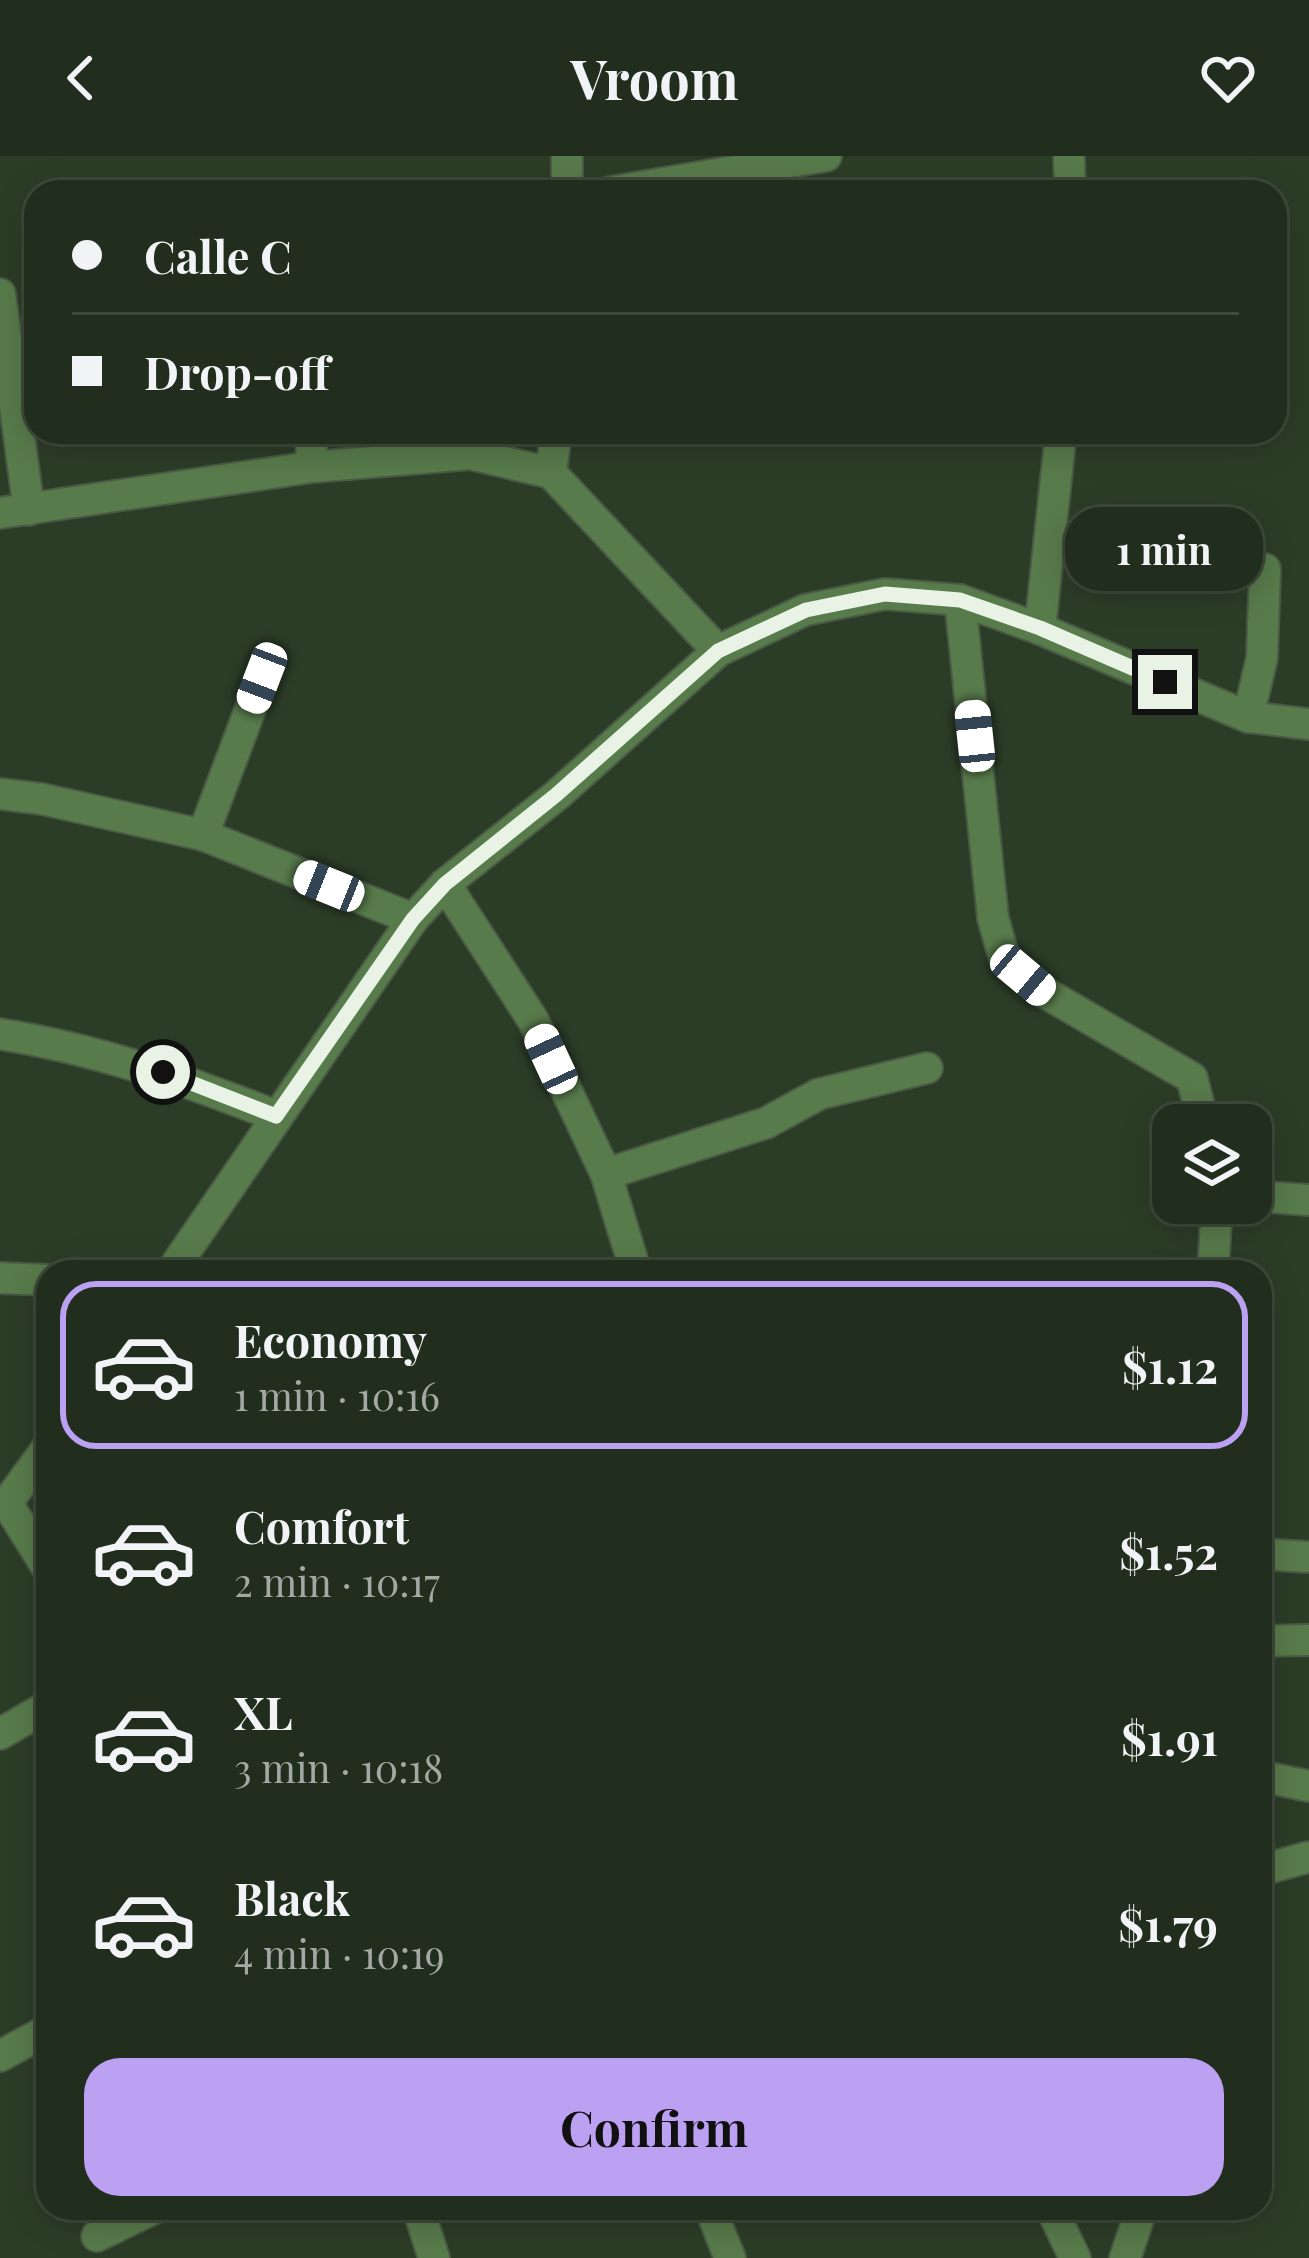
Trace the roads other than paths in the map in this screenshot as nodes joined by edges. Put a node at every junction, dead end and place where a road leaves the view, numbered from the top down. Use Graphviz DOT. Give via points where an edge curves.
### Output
graph roads {
  1 [pos="826,156"];
  2 [pos="682,180"];
  3 [pos="0,294"];
  4 [pos="311,444"];
  5 [pos="561,444"];
  6 [pos="1060,444"];
  7 [pos="312,467"];
  8 [pos="551,472"];
  9 [pos="15,511"];
  10 [pos="1265,569"];
  11 [pos="960,600"];
  12 [pos="1040,628"];
  13 [pos="718,651"];
  14 [pos="262,678"];
  15 [pos="1248,717"];
  16 [pos="1309,724"];
  17 [pos="0,794"];
  18 [pos="203,835"];
  19 [pos="445,884"];
  20 [pos="413,919"];
  21 [pos="0,1034"];
  22 [pos="927,1068"];
  23 [pos="1199,1104"];
  24 [pos="276,1116"];
  25 [pos="606,1174"];
  26 [pos="1272,1197"];
  27 [pos="1309,1200"];
  28 [pos="1216,1224"];
  29 [pos="179,1260"];
  30 [pos="631,1260"];
  31 [pos="1214,1260"];
  32 [pos="0,1278"];
  33 [pos="36,1280"];
  34 [pos="36,1462"];
  35 [pos="3,1504"];
  36 [pos="36,1552"];
  37 [pos="1272,1555"];
  38 [pos="1309,1557"];
  39 [pos="1309,1640"];
  40 [pos="1272,1641"];
  41 [pos="36,1713"];
  42 [pos="0,1734"];
  43 [pos="1272,1778"];
  44 [pos="1309,1786"];
  45 [pos="1309,1857"];
  46 [pos="1272,1867"];
  47 [pos="36,2036"];
  48 [pos="0,2056"];
  49 [pos="130,2220"];
  50 [pos="422,2220"];
  51 [pos="715,2220"];
  52 [pos="1058,2220"];
  53 [pos="1138,2220"];
  54 [pos="97,2236"];
  55 [pos="1127,2253"];
  56 [pos="434,2258"];
  57 [pos="730,2258"];
  58 [pos="1079,2258"];
  1 -- 2 [label="street"];
  3 -- 9 [label="street"];
  4 -- 7 [label="street"];
  5 -- 8 [label="street"];
  6 -- 12 [label="street"];
  7 -- 8 [label="street" via="470,454"];
  7 -- 9 [label="street"];
  8 -- 13 [label="street"];
  10 -- 15 [label="street" via="1262,658"];
  11 -- 12 [label="street"];
  11 -- 13 [label="street" via="885,594 806,610"];
  11 -- 23 [label="street" via="993,918 1005,960 1042,991 1192,1078"];
  12 -- 15 [label="street"];
  13 -- 19 [label="street"];
  14 -- 18 [label="street"];
  15 -- 16 [label="street"];
  17 -- 18 [label="street"];
  18 -- 20 [label="street"];
  19 -- 20 [label="street"];
  19 -- 25 [label="street" via="533,1020"];
  20 -- 24 [label="street"];
  21 -- 24 [label="street" via="163,1072"];
  22 -- 25 [label="street" via="819,1094 766,1123"];
  24 -- 29 [label="street"];
  25 -- 30 [label="street"];
  26 -- 27 [label="street"];
  28 -- 31 [label="street"];
  32 -- 33 [label="street"];
  34 -- 35 [label="street"];
  35 -- 36 [label="street"];
  37 -- 38 [label="street"];
  39 -- 40 [label="street"];
  41 -- 42 [label="street"];
  43 -- 44 [label="street"];
  45 -- 46 [label="street"];
  47 -- 48 [label="street"];
  49 -- 54 [label="street"];
  50 -- 56 [label="street"];
  51 -- 57 [label="street"];
  52 -- 58 [label="street"];
  53 -- 55 [label="street"];
  55 -- 58 [label="street"];
}
